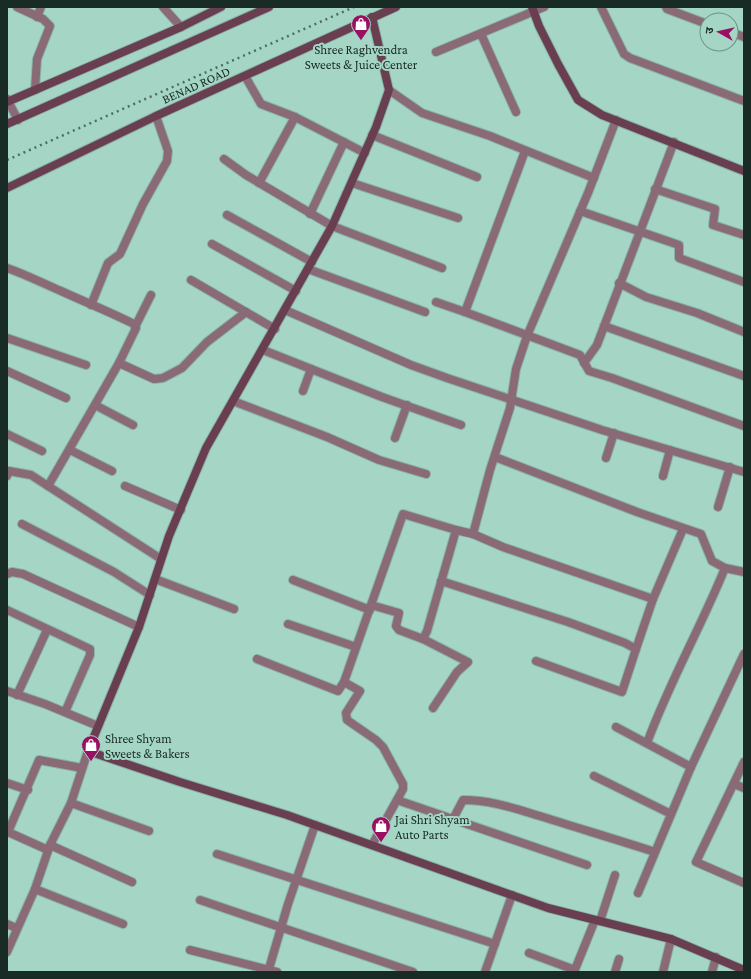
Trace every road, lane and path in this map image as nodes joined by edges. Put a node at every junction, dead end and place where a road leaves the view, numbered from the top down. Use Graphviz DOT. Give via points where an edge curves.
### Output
graph roads {
  1 [pos="17,7"];
  2 [pos="41,7"];
  3 [pos="164,7"];
  4 [pos="221,7"];
  5 [pos="269,7"];
  6 [pos="396,7"];
  7 [pos="544,7"];
  8 [pos="601,7"];
  9 [pos="666,7"];
  10 [pos="532,9"];
  11 [pos="37,16"];
  12 [pos="372,17"];
  13 [pos="699,21"];
  14 [pos="181,27"];
  15 [pos="481,34"];
  16 [pos="436,52"];
  17 [pos="245,76"];
  18 [pos="35,90"];
  19 [pos="388,90"];
  20 [pos="8,101"];
  21 [pos="744,101"];
  22 [pos="516,112"];
  23 [pos="156,116"];
  24 [pos="295,117"];
  25 [pos="18,120"];
  26 [pos="616,120"];
  27 [pos="7,124"];
  28 [pos="372,135"];
  29 [pos="344,142"];
  30 [pos="674,142"];
  31 [pos="525,151"];
  32 [pos="365,153"];
  33 [pos="224,159"];
  34 [pos="744,171"];
  35 [pos="477,177"];
  36 [pos="594,178"];
  37 [pos="259,183"];
  38 [pos="352,183"];
  39 [pos="7,188"];
  40 [pos="655,189"];
  41 [pos="580,211"];
  42 [pos="310,214"];
  43 [pos="227,215"];
  44 [pos="458,218"];
  45 [pos="332,226"];
  46 [pos="639,230"];
  47 [pos="744,235"];
  48 [pos="212,244"];
  49 [pos="310,265"];
  50 [pos="7,268"];
  51 [pos="442,268"];
  52 [pos="191,280"];
  53 [pos="744,282"];
  54 [pos="619,283"];
  55 [pos="296,290"];
  56 [pos="151,295"];
  57 [pos="436,302"];
  58 [pos="92,305"];
  59 [pos="285,310"];
  60 [pos="246,312"];
  61 [pos="425,312"];
  62 [pos="465,312"];
  63 [pos="604,326"];
  64 [pos="135,327"];
  65 [pos="275,329"];
  66 [pos="744,332"];
  67 [pos="527,336"];
  68 [pos="7,338"];
  69 [pos="263,350"];
  70 [pos="119,363"];
  71 [pos="584,363"];
  72 [pos="86,365"];
  73 [pos="311,369"];
  74 [pos="7,371"];
  75 [pos="744,376"];
  76 [pos="303,391"];
  77 [pos="66,398"];
  78 [pos="511,400"];
  79 [pos="233,401"];
  80 [pos="95,405"];
  81 [pos="406,405"];
  82 [pos="461,424"];
  83 [pos="133,425"];
  84 [pos="744,426"];
  85 [pos="614,433"];
  86 [pos="7,434"];
  87 [pos="395,438"];
  88 [pos="70,450"];
  89 [pos="670,450"];
  90 [pos="42,451"];
  91 [pos="495,457"];
  92 [pos="606,458"];
  93 [pos="730,467"];
  94 [pos="112,471"];
  95 [pos="8,472"];
  96 [pos="744,472"];
  97 [pos="426,474"];
  98 [pos="663,476"];
  99 [pos="48,486"];
  100 [pos="125,486"];
  101 [pos="718,507"];
  102 [pos="181,510"];
  103 [pos="22,524"];
  104 [pos="683,529"];
  105 [pos="456,530"];
  106 [pos="473,534"];
  107 [pos="161,559"];
  108 [pos="725,568"];
  109 [pos="744,572"];
  110 [pos="7,574"];
  111 [pos="155,579"];
  112 [pos="293,580"];
  113 [pos="441,581"];
  114 [pos="150,595"];
  115 [pos="653,599"];
  116 [pos="371,607"];
  117 [pos="234,609"];
  118 [pos="7,610"];
  119 [pos="288,624"];
  120 [pos="139,627"];
  121 [pos="48,630"];
  122 [pos="423,639"];
  123 [pos="356,647"];
  124 [pos="636,649"];
  125 [pos="744,654"];
  126 [pos="257,659"];
  127 [pos="536,662"];
  128 [pos="344,682"];
  129 [pos="7,691"];
  130 [pos="17,694"];
  131 [pos="433,708"];
  132 [pos="66,712"];
  133 [pos="98,726"];
  134 [pos="616,727"];
  135 [pos="646,743"];
  136 [pos="88,751"];
  137 [pos="744,762"];
  138 [pos="691,767"];
  139 [pos="82,768"];
  140 [pos="594,776"];
  141 [pos="7,783"];
  142 [pos="734,784"];
  143 [pos="744,788"];
  144 [pos="28,790"];
  145 [pos="397,800"];
  146 [pos="71,803"];
  147 [pos="670,814"];
  148 [pos="453,819"];
  149 [pos="9,825"];
  150 [pos="315,825"];
  151 [pos="149,831"];
  152 [pos="372,845"];
  153 [pos="49,847"];
  154 [pos="655,852"];
  155 [pos="217,854"];
  156 [pos="587,865"];
  157 [pos="615,874"];
  158 [pos="297,879"];
  159 [pos="132,882"];
  160 [pos="744,883"];
  161 [pos="35,889"];
  162 [pos="638,893"];
  163 [pos="512,895"];
  164 [pos="200,900"];
  165 [pos="597,920"];
  166 [pos="7,924"];
  167 [pos="123,924"];
  168 [pos="16,928"];
  169 [pos="282,928"];
  170 [pos="671,940"];
  171 [pos="495,944"];
  172 [pos="190,950"];
  173 [pos="7,952"];
  174 [pos="529,953"];
  175 [pos="716,957"];
  176 [pos="619,959"];
  177 [pos="744,970"];
  178 [pos="272,971"];
  179 [pos="575,971"];
  180 [pos="413,972"];
  181 [pos="484,972"];
  182 [pos="615,972"];
  183 [pos="663,972"];
  184 [pos="712,972"];
  1 -- 11 [label="street"];
  2 -- 11 [label="street"];
  3 -- 14 [label="street"];
  4 -- 14 [label="street"];
  5 -- 25 [label="street"];
  6 -- 12 [label="street, BENAD ROAD"];
  7 -- 10 [label="street"];
  8 -- 21 [label="street" via="624,54 630,58"];
  9 -- 13 [label="street"];
  10 -- 15 [label="street"];
  10 -- 26 [label="street" via="578,100 602,115"];
  11 -- 18 [label="street" via="50,26 37,59"];
  12 -- 17 [label="street, BENAD ROAD"];
  12 -- 19 [label="street"];
  14 -- 18 [label="street"];
  15 -- 16 [label="street"];
  15 -- 22 [label="street"];
  17 -- 23 [label="street, BENAD ROAD"];
  17 -- 24 [label="street" via="261,104"];
  18 -- 20 [label="street"];
  19 -- 28 [label="street"];
  19 -- 31 [label="street" via="422,112"];
  20 -- 25 [label="street"];
  23 -- 39 [label="street, BENAD ROAD"];
  23 -- 58 [label="street" via="168,151 167,161 143,204 120,254 108,263"];
  24 -- 29 [label="street"];
  24 -- 37 [label="street"];
  25 -- 27 [label="street"];
  26 -- 30 [label="street"];
  26 -- 36 [label="street"];
  28 -- 32 [label="street"];
  28 -- 35 [label="street"];
  29 -- 32 [label="street"];
  29 -- 42 [label="street"];
  30 -- 34 [label="street"];
  30 -- 40 [label="street"];
  31 -- 36 [label="street"];
  31 -- 62 [label="street"];
  32 -- 38 [label="street"];
  33 -- 37 [label="street"];
  36 -- 41 [label="street"];
  37 -- 42 [label="street"];
  38 -- 44 [label="street"];
  38 -- 45 [label="street"];
  40 -- 46 [label="street"];
  40 -- 47 [label="street" via="715,209 713,225"];
  41 -- 46 [label="street"];
  41 -- 67 [label="street"];
  42 -- 45 [label="street"];
  43 -- 49 [label="street"];
  45 -- 49 [label="street"];
  45 -- 51 [label="street"];
  46 -- 53 [label="street" via="679,245 679,258"];
  46 -- 54 [label="street"];
  48 -- 55 [label="street"];
  49 -- 55 [label="street"];
  49 -- 61 [label="street"];
  50 -- 58 [label="street" via="32,276"];
  52 -- 60 [label="street"];
  54 -- 63 [label="street"];
  54 -- 66 [label="street" via="646,297 697,313"];
  55 -- 59 [label="street"];
  56 -- 64 [label="street"];
  57 -- 62 [label="street"];
  58 -- 64 [label="street" via="128,321"];
  59 -- 65 [label="street"];
  59 -- 78 [label="street" via="411,365"];
  60 -- 65 [label="street"];
  60 -- 70 [label="street" via="207,342 182,368 163,378 154,379"];
  62 -- 67 [label="street"];
  63 -- 71 [label="street" via="598,345"];
  63 -- 75 [label="street"];
  64 -- 70 [label="street" via="135,332"];
  65 -- 69 [label="street"];
  67 -- 71 [label="street" via="580,355"];
  67 -- 78 [label="street" via="516,369"];
  68 -- 72 [label="street"];
  69 -- 73 [label="street"];
  69 -- 79 [label="street"];
  70 -- 80 [label="street"];
  71 -- 84 [label="street" via="589,372"];
  73 -- 76 [label="street"];
  73 -- 81 [label="street"];
  74 -- 77 [label="street"];
  78 -- 85 [label="street"];
  78 -- 91 [label="street"];
  79 -- 97 [label="street" via="379,460"];
  79 -- 102 [label="street" via="206,448"];
  80 -- 83 [label="street"];
  80 -- 88 [label="street"];
  81 -- 82 [label="street"];
  81 -- 87 [label="street"];
  85 -- 89 [label="street"];
  85 -- 92 [label="street"];
  86 -- 90 [label="street"];
  88 -- 94 [label="street"];
  88 -- 99 [label="street"];
  89 -- 93 [label="street"];
  89 -- 98 [label="street"];
  91 -- 104 [label="street"];
  91 -- 106 [label="street"];
  93 -- 96 [label="street"];
  93 -- 101 [label="street"];
  95 -- 99 [label="street" via="31,475"];
  99 -- 107 [label="street"];
  100 -- 102 [label="street"];
  102 -- 107 [label="street"];
  103 -- 114 [label="street" via="114,572"];
  104 -- 108 [label="street" via="701,534 712,561"];
  104 -- 115 [label="street"];
  105 -- 106 [label="street"];
  105 -- 113 [label="street"];
  105 -- 116 [label="street" via="403,514"];
  106 -- 115 [label="street" via="503,547"];
  107 -- 111 [label="street"];
  108 -- 109 [label="street"];
  108 -- 135 [label="street"];
  110 -- 120 [label="street" via="23,574"];
  111 -- 114 [label="street"];
  111 -- 117 [label="street"];
  112 -- 116 [label="street"];
  113 -- 122 [label="street"];
  113 -- 124 [label="street" via="568,622"];
  114 -- 120 [label="street"];
  115 -- 124 [label="street"];
  116 -- 122 [label="street" via="398,613 397,628"];
  116 -- 123 [label="street"];
  118 -- 121 [label="street"];
  119 -- 123 [label="street"];
  120 -- 133 [label="street"];
  121 -- 130 [label="street"];
  121 -- 132 [label="street" via="86,647 91,652"];
  122 -- 131 [label="street" via="468,662 457,672"];
  123 -- 128 [label="street"];
  124 -- 127 [label="street" via="622,692"];
  125 -- 138 [label="street"];
  126 -- 128 [label="street" via="338,691"];
  128 -- 145 [label="street" via="360,691 345,717 383,746 403,784"];
  129 -- 130 [label="street"];
  130 -- 132 [label="street"];
  132 -- 133 [label="street"];
  133 -- 136 [label="street"];
  134 -- 135 [label="street"];
  135 -- 138 [label="street"];
  136 -- 139 [label="street"];
  136 -- 150 [label="street"];
  137 -- 142 [label="street"];
  138 -- 147 [label="street"];
  139 -- 144 [label="street" via="40,760"];
  139 -- 146 [label="street"];
  140 -- 147 [label="street"];
  141 -- 144 [label="street"];
  142 -- 143 [label="street"];
  142 -- 160 [label="street" via="696,862"];
  144 -- 149 [label="street"];
  145 -- 148 [label="street"];
  145 -- 152 [label="street"];
  146 -- 151 [label="street"];
  146 -- 153 [label="street"];
  147 -- 154 [label="street"];
  148 -- 154 [label="street" via="463,800 482,800 580,827"];
  148 -- 156 [label="street"];
  149 -- 153 [label="street" via="8,832"];
  150 -- 152 [label="street"];
  150 -- 158 [label="street"];
  152 -- 163 [label="street"];
  153 -- 159 [label="street"];
  153 -- 161 [label="street"];
  154 -- 162 [label="street"];
  155 -- 158 [label="street"];
  157 -- 165 [label="street"];
  158 -- 169 [label="street"];
  158 -- 171 [label="street"];
  161 -- 167 [label="street"];
  161 -- 168 [label="street"];
  163 -- 165 [label="street" via="548,908"];
  163 -- 171 [label="street"];
  164 -- 169 [label="street"];
  165 -- 170 [label="street"];
  165 -- 179 [label="street"];
  166 -- 168 [label="street"];
  168 -- 173 [label="street"];
  169 -- 178 [label="street"];
  169 -- 180 [label="street"];
  170 -- 175 [label="street"];
  170 -- 183 [label="street"];
  171 -- 181 [label="street"];
  172 -- 178 [label="street"];
  174 -- 179 [label="street"];
  175 -- 177 [label="street"];
  175 -- 184 [label="street"];
  176 -- 182 [label="street"];
}
